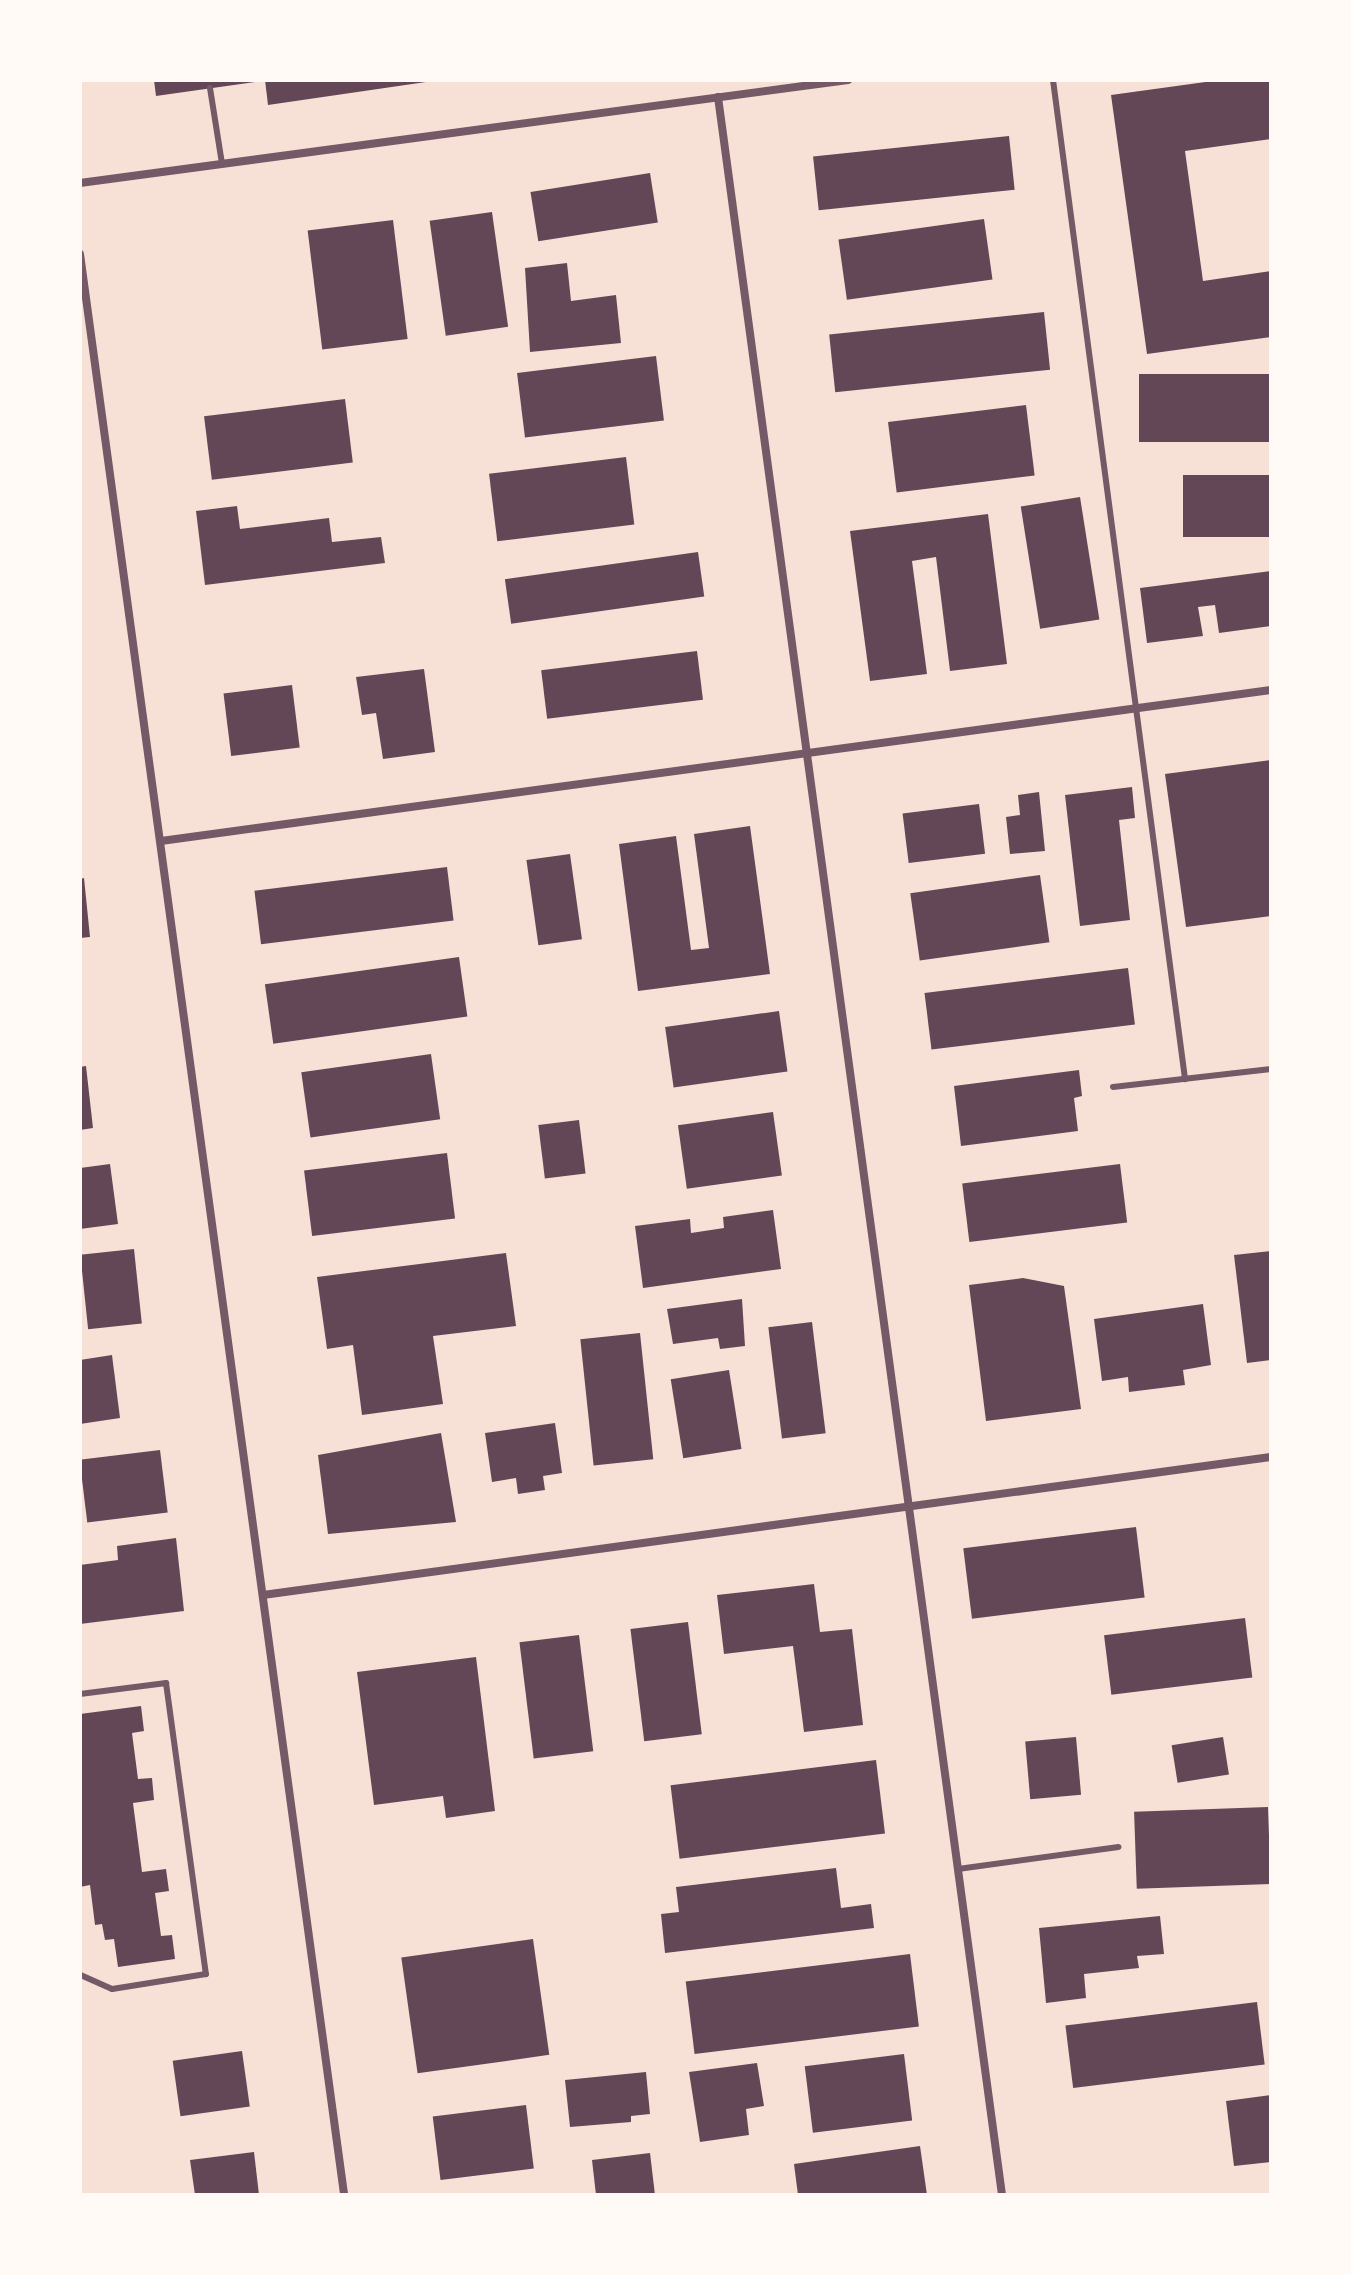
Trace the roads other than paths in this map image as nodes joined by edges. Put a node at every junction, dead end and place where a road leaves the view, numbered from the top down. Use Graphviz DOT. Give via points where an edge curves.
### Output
graph roads {
  1 [pos="848,80"];
  2 [pos="1053,80"];
  3 [pos="831,81"];
  4 [pos="210,88"];
  5 [pos="718,97"];
  6 [pos="222,164"];
  7 [pos="80,183"];
  8 [pos="80,254"];
  9 [pos="1271,690"];
  10 [pos="1139,707"];
  11 [pos="806,753"];
  12 [pos="161,841"];
  13 [pos="1271,1069"];
  14 [pos="1185,1079"];
  15 [pos="1113,1087"];
  16 [pos="1271,1457"];
  17 [pos="908,1504"];
  18 [pos="263,1595"];
  19 [pos="80,1694"];
  20 [pos="1119,1847"];
  21 [pos="958,1869"];
  22 [pos="80,1975"];
  23 [pos="344,2195"];
  24 [pos="1002,2195"];
  1 -- 3 [label="street"];
  2 -- 10 [label="lane"];
  3 -- 5 [label="street"];
  4 -- 6 [label="lane"];
  5 -- 6 [label="street"];
  5 -- 11 [label="street"];
  6 -- 7 [label="street"];
  8 -- 12 [label="street"];
  9 -- 10 [label="street"];
  10 -- 11 [label="street"];
  10 -- 14 [label="lane" via="1142,767"];
  11 -- 12 [label="street"];
  11 -- 17 [label="street"];
  12 -- 18 [label="street"];
  13 -- 14 [label="lane"];
  14 -- 15 [label="lane"];
  16 -- 17 [label="street"];
  17 -- 18 [label="street"];
  17 -- 21 [label="street"];
  18 -- 23 [label="street"];
  19 -- 22 [label="lane" via="166,1683 206,1974 112,1989"];
  20 -- 21 [label="lane"];
  21 -- 24 [label="street"];
}
